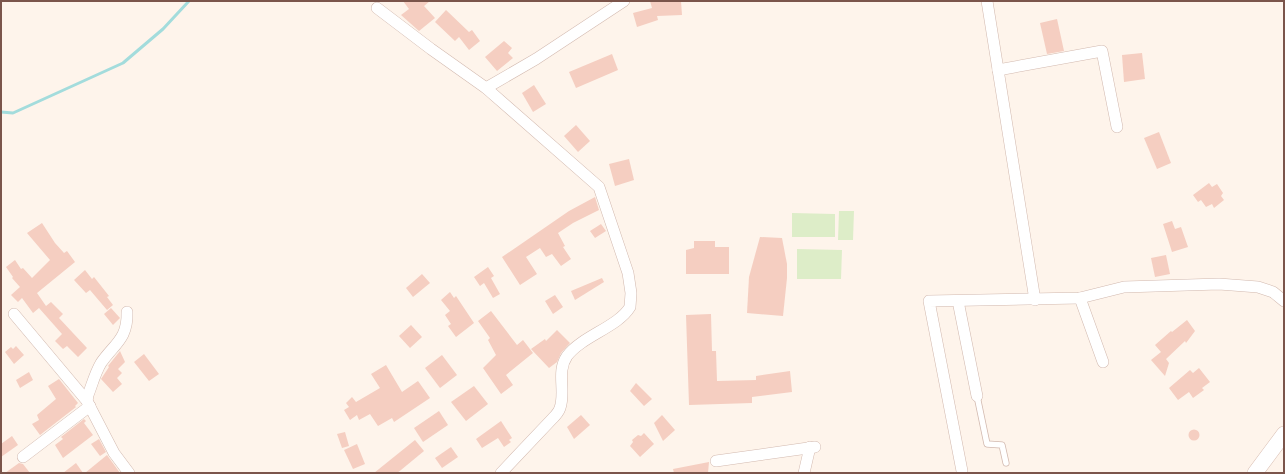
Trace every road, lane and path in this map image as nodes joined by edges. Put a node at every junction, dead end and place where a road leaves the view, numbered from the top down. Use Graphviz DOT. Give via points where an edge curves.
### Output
graph roads {
  1 [pos="624,1"];
  2 [pos="987,1"];
  3 [pos="378,8"];
  4 [pos="998,70"];
  5 [pos="486,88"];
  6 [pos="1117,127"];
  7 [pos="1080,298"];
  8 [pos="1035,300"];
  9 [pos="1284,300"];
  10 [pos="958,301"];
  11 [pos="128,312"];
  12 [pos="14,314"];
  13 [pos="1104,362"];
  14 [pos="977,396"];
  15 [pos="89,404"];
  16 [pos="1284,434"];
  17 [pos="23,457"];
  18 [pos="716,461"];
  19 [pos="1006,463"];
  20 [pos="962,471"];
  21 [pos="129,473"];
  22 [pos="501,473"];
  23 [pos="804,473"];
  24 [pos="1256,473"];
  1 -- 5 [label="street" via="536,59"];
  2 -- 4 [label="street"];
  3 -- 5 [label="street"];
  4 -- 6 [label="street" via="1102,51"];
  4 -- 8 [label="street"];
  5 -- 22 [label="street" via="599,187 628,273 632,298 628,311 567,356 562,366 560,409"];
  7 -- 8 [label="street"];
  7 -- 9 [label="street" via="1124,288 1219,284 1258,287 1273,292"];
  7 -- 13 [label="street"];
  8 -- 10 [label="street"];
  10 -- 14 [label="street"];
  10 -- 20 [label="street" via="929,301"];
  11 -- 15 [label="street" via="120,342 101,364 88,395"];
  12 -- 15 [label="street"];
  14 -- 19 [label="lane" via="987,444 1002,445"];
  15 -- 17 [label="street"];
  15 -- 21 [label="street" via="114,453"];
  16 -- 24 [label="main road"];
  18 -- 23 [label="street" via="812,447"];
}
